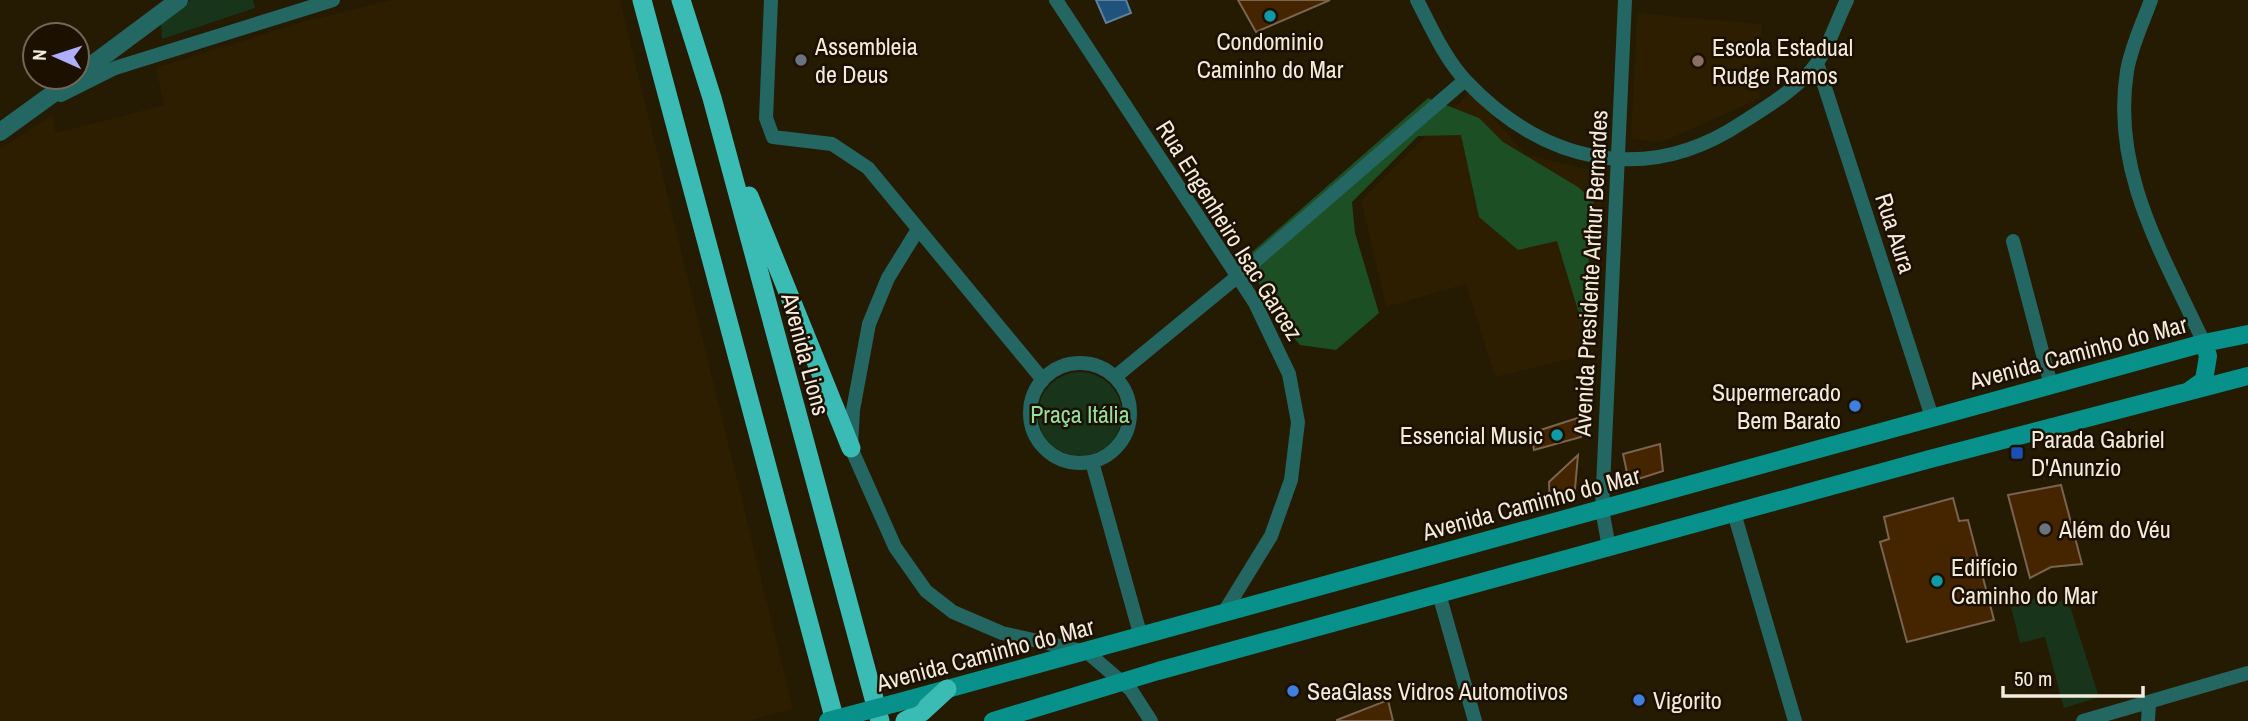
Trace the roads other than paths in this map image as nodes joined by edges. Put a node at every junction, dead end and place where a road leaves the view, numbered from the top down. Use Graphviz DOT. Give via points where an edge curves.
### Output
graph roads {
  1 [pos="179,0"];
  2 [pos="334,0"];
  3 [pos="642,0"];
  4 [pos="681,0"];
  5 [pos="771,0"];
  6 [pos="1056,0"];
  7 [pos="1417,0"];
  8 [pos="1625,0"];
  9 [pos="1847,0"];
  10 [pos="2151,0"];
  11 [pos="1817,63"];
  12 [pos="91,65"];
  13 [pos="1465,80"];
  14 [pos="56,91"];
  15 [pos="712,98"];
  16 [pos="33,108"];
  17 [pos="0,132"];
  18 [pos="1618,159"];
  19 [pos="917,231"];
  20 [pos="2013,241"];
  21 [pos="1238,276"];
  22 [pos="2248,334"];
  23 [pos="2204,343"];
  24 [pos="2248,376"];
  25 [pos="1115,377"];
  26 [pos="1043,380"];
  27 [pos="2051,385"];
  28 [pos="2179,395"];
  29 [pos="1932,417"];
  30 [pos="850,448"];
  31 [pos="1092,462"];
  32 [pos="1602,509"];
  33 [pos="1734,513"];
  34 [pos="1609,548"];
  35 [pos="1439,594"];
  36 [pos="1223,614"];
  37 [pos="1141,637"];
  38 [pos="1087,652"];
  39 [pos="2248,673"];
  40 [pos="1122,682"];
  41 [pos="947,689"];
  42 [pos="2149,704"];
  43 [pos="828,721"];
  44 [pos="835,721"];
  45 [pos="880,721"];
  46 [pos="905,721"];
  47 [pos="993,721"];
  48 [pos="1151,721"];
  49 [pos="1475,721"];
  50 [pos="1795,721"];
  51 [pos="2084,721"];
  52 [pos="2148,721"];
  1 -- 12 [label="street"];
  2 -- 16 [label="street" via="115,68"];
  3 -- 44 [label="highway"];
  4 -- 15 [label="highway, Avenida Lions"];
  5 -- 19 [label="street" via="766,118 772,137 821,142 850,153 877,179"];
  6 -- 21 [label="street, Rua Engenheiro Isac Garcez"];
  7 -- 13 [label="street"];
  8 -- 18 [label="street, Avenida Presidente Arthur Bernardes"];
  9 -- 11 [label="street"];
  10 -- 23 [label="street" via="2127,68 2122,119 2127,161"];
  11 -- 18 [label="street" via="1776,100 1702,145 1646,160"];
  11 -- 29 [label="street, Rua Aura"];
  13 -- 18 [label="street" via="1527,133 1561,149"];
  13 -- 21 [label="street"];
  14 -- 16 [label="street"];
  15 -- 30 [label="highway"];
  15 -- 45 [label="highway, Avenida Lions"];
  16 -- 17 [label="street"];
  18 -- 32 [label="street, Avenida Presidente Arthur Bernardes"];
  19 -- 26 [label="street"];
  19 -- 30 [label="street" via="888,278 869,324"];
  20 -- 27 [label="street"];
  21 -- 25 [label="street"];
  21 -- 36 [label="street, Rua Engenheiro Isac Garcez" via="1283,357 1297,408 1298,436 1291,480 1271,536"];
  22 -- 23 [label="main road, Avenida Caminho do Mar"];
  23 -- 27 [label="main road, Avenida Caminho do Mar"];
  23 -- 28 [label="main road" via="2208,356 2204,380"];
  24 -- 28 [label="main road"];
  25 -- 26 [label="street" via="1101,368 1070,364"];
  25 -- 31 [label="street" via="1129,403 1128,426 1118,446"];
  26 -- 31 [label="street" via="1031,409 1038,439 1061,459"];
  27 -- 29 [label="main road, Avenida Caminho do Mar"];
  28 -- 33 [label="main road"];
  29 -- 32 [label="main road, Avenida Caminho do Mar"];
  30 -- 38 [label="street" via="904,563 939,603 1002,633"];
  31 -- 37 [label="street"];
  32 -- 34 [label="street, Avenida Presidente Arthur Bernardes"];
  32 -- 36 [label="main road, Avenida Caminho do Mar"];
  33 -- 34 [label="main road"];
  33 -- 50 [label="street"];
  34 -- 35 [label="main road"];
  35 -- 40 [label="main road"];
  35 -- 49 [label="street"];
  36 -- 37 [label="main road, Avenida Caminho do Mar"];
  37 -- 38 [label="main road, Avenida Caminho do Mar"];
  38 -- 40 [label="street"];
  38 -- 41 [label="main road, Avenida Caminho do Mar"];
  39 -- 42 [label="street"];
  40 -- 47 [label="main road"];
  40 -- 48 [label="street"];
  41 -- 43 [label="main road, Avenida Caminho do Mar, bridge"];
  41 -- 46 [label="highway"];
  42 -- 51 [label="street"];
  42 -- 52 [label="street"];
}
